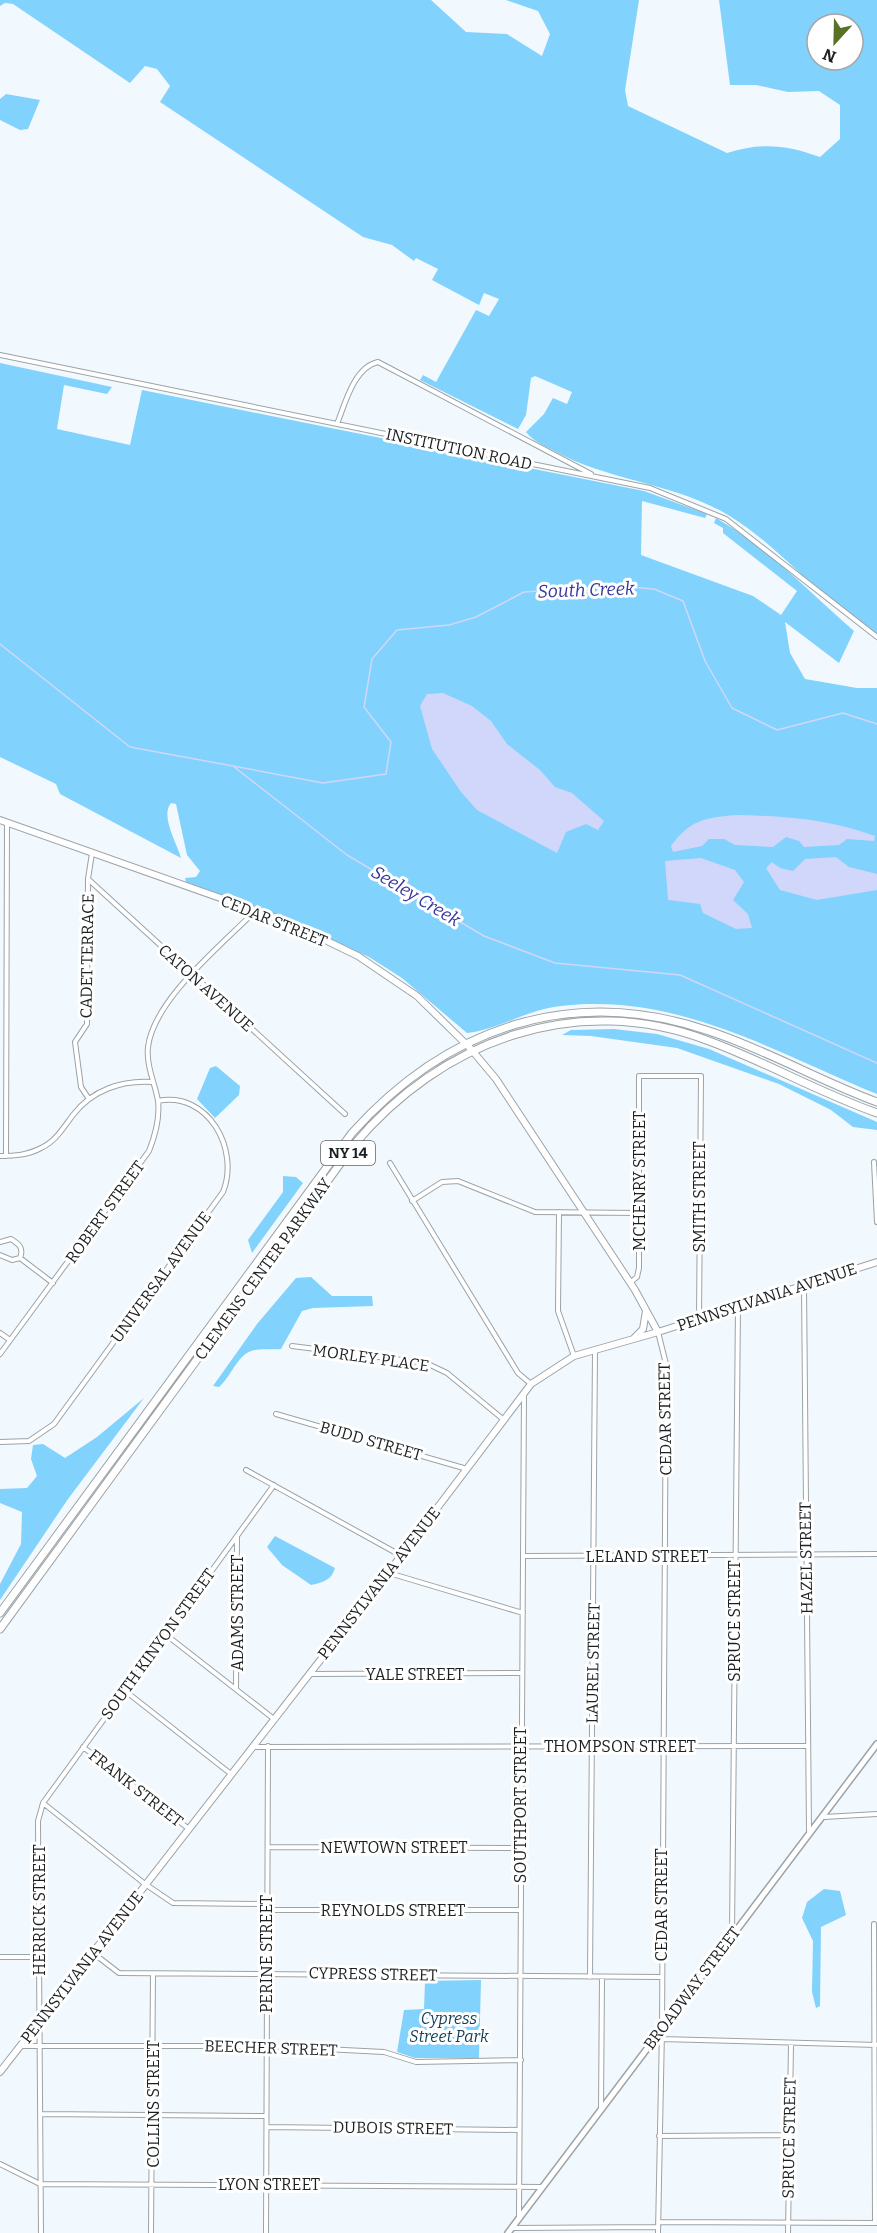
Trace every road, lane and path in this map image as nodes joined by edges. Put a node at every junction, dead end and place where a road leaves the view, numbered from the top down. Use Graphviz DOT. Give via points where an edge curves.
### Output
graph roads {
  1 [pos="0,355"];
  2 [pos="337,424"];
  3 [pos="597,477"];
  4 [pos="877,637"];
  5 [pos="4,822"];
  6 [pos="92,853"];
  7 [pos="88,879"];
  8 [pos="255,911"];
  9 [pos="0,944"];
  10 [pos="6,944"];
  11 [pos="192,975"];
  12 [pos="469,1047"];
  13 [pos="639,1076"];
  14 [pos="152,1082"];
  15 [pos="89,1100"];
  16 [pos="158,1101"];
  17 [pos="877,1102"];
  18 [pos="877,1113"];
  19 [pos="345,1114"];
  20 [pos="0,1156"];
  21 [pos="6,1156"];
  22 [pos="874,1162"];
  23 [pos="390,1163"];
  24 [pos="412,1201"];
  25 [pos="559,1212"];
  26 [pos="585,1212"];
  27 [pos="639,1213"];
  28 [pos="877,1222"];
  29 [pos="0,1242"];
  30 [pos="0,1255"];
  31 [pos="20,1258"];
  32 [pos="877,1262"];
  33 [pos="53,1283"];
  34 [pos="630,1283"];
  35 [pos="804,1286"];
  36 [pos="738,1306"];
  37 [pos="646,1311"];
  38 [pos="699,1318"];
  39 [pos="658,1332"];
  40 [pos="0,1333"];
  41 [pos="633,1339"];
  42 [pos="9,1340"];
  43 [pos="292,1346"];
  44 [pos="595,1349"];
  45 [pos="0,1354"];
  46 [pos="574,1356"];
  47 [pos="531,1384"];
  48 [pos="524,1392"];
  49 [pos="276,1414"];
  50 [pos="504,1420"];
  51 [pos="0,1442"];
  52 [pos="467,1469"];
  53 [pos="246,1470"];
  54 [pos="274,1485"];
  55 [pos="237,1537"];
  56 [pos="877,1554"];
  57 [pos="400,1555"];
  58 [pos="666,1555"];
  59 [pos="734,1555"];
  60 [pos="806,1555"];
  61 [pos="524,1556"];
  62 [pos="594,1556"];
  63 [pos="388,1573"];
  64 [pos="0,1613"];
  65 [pos="523,1613"];
  66 [pos="0,1629"];
  67 [pos="165,1634"];
  68 [pos="522,1673"];
  69 [pos="308,1674"];
  70 [pos="236,1689"];
  71 [pos="124,1690"];
  72 [pos="274,1719"];
  73 [pos="877,1744"];
  74 [pos="733,1745"];
  75 [pos="268,1746"];
  76 [pos="520,1746"];
  77 [pos="808,1746"];
  78 [pos="84,1747"];
  79 [pos="591,1747"];
  80 [pos="662,1747"];
  81 [pos="251,1748"];
  82 [pos="231,1774"];
  83 [pos="43,1803"];
  84 [pos="877,1814"];
  85 [pos="824,1817"];
  86 [pos="189,1828"];
  87 [pos="809,1831"];
  88 [pos="268,1846"];
  89 [pos="520,1848"];
  90 [pos="145,1884"];
  91 [pos="266,1904"];
  92 [pos="267,1910"];
  93 [pos="520,1910"];
  94 [pos="874,1924"];
  95 [pos="732,1935"];
  96 [pos="93,1953"];
  97 [pos="0,1957"];
  98 [pos="39,1957"];
  99 [pos="267,1973"];
  100 [pos="153,1974"];
  101 [pos="519,1976"];
  102 [pos="590,1977"];
  103 [pos="602,1977"];
  104 [pos="661,1977"];
  105 [pos="38,2023"];
  106 [pos="662,2030"];
  107 [pos="661,2039"];
  108 [pos="791,2044"];
  109 [pos="875,2045"];
  110 [pos="21,2046"];
  111 [pos="153,2046"];
  112 [pos="265,2046"];
  113 [pos="40,2047"];
  114 [pos="520,2060"];
  115 [pos="0,2072"];
  116 [pos="601,2109"];
  117 [pos="41,2114"];
  118 [pos="152,2115"];
  119 [pos="266,2116"];
  120 [pos="267,2127"];
  121 [pos="519,2130"];
  122 [pos="790,2135"];
  123 [pos="659,2136"];
  124 [pos="0,2164"];
  125 [pos="266,2183"];
  126 [pos="40,2184"];
  127 [pos="152,2184"];
  128 [pos="519,2185"];
  129 [pos="542,2187"];
  130 [pos="519,2218"];
  131 [pos="788,2223"];
  132 [pos="876,2223"];
  133 [pos="658,2225"];
  134 [pos="510,2230"];
  135 [pos="41,2233"];
  136 [pos="151,2233"];
  137 [pos="266,2233"];
  138 [pos="658,2233"];
  139 [pos="788,2233"];
  1 -- 2 [label="street, INSTITUTION ROAD"];
  2 -- 3 [label="street, INSTITUTION ROAD"];
  2 -- 3 [label="street" via="360,373 378,362"];
  3 -- 4 [label="street, INSTITUTION ROAD" via="651,488 726,519"];
  5 -- 6 [label="main road, CEDAR STREET"];
  5 -- 10 [label="street"];
  6 -- 7 [label="street"];
  6 -- 8 [label="main road, CEDAR STREET"];
  7 -- 11 [label="street, CATON AVENUE"];
  7 -- 15 [label="street, CADET TERRACE" via="87,1024 75,1042 81,1087"];
  8 -- 11 [label="street, ROBERT STREET"];
  8 -- 12 [label="main road, CEDAR STREET" via="288,922 358,956 417,996"];
  9 -- 10 [label="street"];
  10 -- 21 [label="street"];
  11 -- 14 [label="street, ROBERT STREET" via="156,1021 148,1047"];
  11 -- 19 [label="street, CATON AVENUE"];
  12 -- 17 [label="main road, CLEMENS CENTER PARKWAY / NY 14" via="513,1025 567,1013 658,1017 720,1035"];
  12 -- 18 [label="main road, CLEMENS CENTER PARKWAY / NY 14" via="549,1026 601,1021 647,1025 709,1040"];
  12 -- 26 [label="main road, CEDAR STREET" via="496,1079"];
  12 -- 64 [label="main road, CLEMENS CENTER PARKWAY / NY 14" via="398,1086 352,1133"];
  12 -- 66 [label="main road, CLEMENS CENTER PARKWAY / NY 14" via="410,1088 353,1146"];
  13 -- 27 [label="street, MCHENRY STREET"];
  13 -- 38 [label="street, SMITH STREET" via="701,1076"];
  14 -- 15 [label="street" via="117,1085"];
  14 -- 16 [label="street, ROBERT STREET"];
  15 -- 21 [label="street" via="49,1144 21,1155"];
  16 -- 33 [label="street, ROBERT STREET" via="155,1136 149,1151"];
  16 -- 51 [label="street, UNIVERSAL AVENUE" via="190,1106 217,1127 228,1158 223,1192 54,1424 28,1441"];
  20 -- 21 [label="street"];
  22 -- 28 [label="street"];
  23 -- 24 [label="street"];
  24 -- 25 [label="street" via="442,1182 458,1181 535,1212"];
  24 -- 47 [label="street" via="518,1373"];
  25 -- 26 [label="street"];
  25 -- 46 [label="street" via="558,1311"];
  26 -- 27 [label="street"];
  26 -- 34 [label="main road, CEDAR STREET"];
  27 -- 34 [label="street, MCHENRY STREET" via="639,1268"];
  29 -- 31 [label="street" via="11,1239 18,1243"];
  30 -- 31 [label="street" via="12,1260"];
  31 -- 33 [label="street"];
  32 -- 35 [label="main road, PENNSYLVANIA AVENUE"];
  33 -- 42 [label="street, ROBERT STREET"];
  34 -- 37 [label="main road, CEDAR STREET"];
  35 -- 36 [label="main road, PENNSYLVANIA AVENUE"];
  35 -- 60 [label="street, HAZEL STREET"];
  36 -- 38 [label="main road, PENNSYLVANIA AVENUE"];
  36 -- 59 [label="street, SPRUCE STREET"];
  37 -- 39 [label="main road, CEDAR STREET"];
  37 -- 41 [label="main road" via="643,1329"];
  38 -- 39 [label="main road, PENNSYLVANIA AVENUE"];
  39 -- 41 [label="main road, PENNSYLVANIA AVENUE"];
  39 -- 58 [label="street, CEDAR STREET" via="666,1363"];
  40 -- 42 [label="street"];
  41 -- 44 [label="main road, PENNSYLVANIA AVENUE"];
  42 -- 45 [label="street, ROBERT STREET"];
  43 -- 50 [label="street, MORLEY PLACE" via="426,1363 453,1378"];
  44 -- 46 [label="main road, PENNSYLVANIA AVENUE"];
  44 -- 62 [label="street, LAUREL STREET"];
  46 -- 47 [label="main road, PENNSYLVANIA AVENUE"];
  47 -- 48 [label="main road, PENNSYLVANIA AVENUE"];
  48 -- 50 [label="main road, PENNSYLVANIA AVENUE"];
  48 -- 61 [label="street, SOUTHPORT STREET"];
  49 -- 52 [label="street, BUDD STREET"];
  50 -- 52 [label="main road, PENNSYLVANIA AVENUE"];
  52 -- 57 [label="main road, PENNSYLVANIA AVENUE"];
  53 -- 54 [label="street"];
  54 -- 55 [label="street, SOUTH KINYON STREET"];
  54 -- 57 [label="street"];
  55 -- 67 [label="street, SOUTH KINYON STREET"];
  55 -- 70 [label="street, ADAMS STREET"];
  56 -- 60 [label="street, LELAND STREET"];
  57 -- 63 [label="main road, PENNSYLVANIA AVENUE"];
  58 -- 59 [label="street, LELAND STREET"];
  58 -- 62 [label="street, LELAND STREET"];
  58 -- 80 [label="street, CEDAR STREET"];
  59 -- 60 [label="street, LELAND STREET"];
  59 -- 74 [label="street, SPRUCE STREET"];
  60 -- 77 [label="street, HAZEL STREET"];
  61 -- 62 [label="street, LELAND STREET"];
  61 -- 65 [label="street, SOUTHPORT STREET"];
  62 -- 79 [label="street, LAUREL STREET"];
  63 -- 65 [label="street"];
  63 -- 69 [label="main road, PENNSYLVANIA AVENUE"];
  65 -- 68 [label="street, SOUTHPORT STREET"];
  67 -- 70 [label="street"];
  67 -- 71 [label="street, SOUTH KINYON STREET"];
  68 -- 69 [label="street, YALE STREET"];
  68 -- 76 [label="street, SOUTHPORT STREET"];
  69 -- 72 [label="main road, PENNSYLVANIA AVENUE"];
  70 -- 72 [label="street"];
  71 -- 78 [label="street, SOUTH KINYON STREET"];
  71 -- 82 [label="street"];
  72 -- 81 [label="main road, PENNSYLVANIA AVENUE"];
  73 -- 85 [label="street, BROADWAY STREET"];
  74 -- 77 [label="street, THOMPSON STREET"];
  74 -- 80 [label="street, THOMPSON STREET"];
  74 -- 95 [label="street, SPRUCE STREET"];
  75 -- 76 [label="street, THOMPSON STREET"];
  75 -- 81 [label="street, THOMPSON STREET"];
  75 -- 88 [label="street, PERINE STREET"];
  76 -- 79 [label="street, THOMPSON STREET"];
  76 -- 89 [label="street, SOUTHPORT STREET"];
  77 -- 87 [label="street, HAZEL STREET"];
  78 -- 83 [label="street, SOUTH KINYON STREET"];
  78 -- 86 [label="street, FRANK STREET"];
  79 -- 80 [label="street, THOMPSON STREET"];
  79 -- 102 [label="street, LAUREL STREET"];
  80 -- 104 [label="street, CEDAR STREET"];
  81 -- 82 [label="main road, PENNSYLVANIA AVENUE"];
  82 -- 86 [label="main road, PENNSYLVANIA AVENUE"];
  83 -- 90 [label="street"];
  83 -- 98 [label="street, HERRICK STREET" via="38,1821"];
  84 -- 85 [label="street"];
  85 -- 87 [label="street, BROADWAY STREET"];
  86 -- 90 [label="main road, PENNSYLVANIA AVENUE"];
  87 -- 95 [label="street, BROADWAY STREET"];
  88 -- 89 [label="street, NEWTOWN STREET"];
  88 -- 91 [label="street, PERINE STREET"];
  89 -- 93 [label="street, SOUTHPORT STREET"];
  90 -- 91 [label="street" via="173,1903"];
  90 -- 96 [label="main road, PENNSYLVANIA AVENUE"];
  91 -- 92 [label="street, PERINE STREET"];
  92 -- 93 [label="street, REYNOLDS STREET"];
  92 -- 99 [label="street, PERINE STREET"];
  93 -- 101 [label="street, SOUTHPORT STREET"];
  94 -- 109 [label="street"];
  95 -- 106 [label="street, BROADWAY STREET"];
  96 -- 100 [label="street, CYPRESS STREET" via="119,1973"];
  96 -- 105 [label="main road, PENNSYLVANIA AVENUE"];
  97 -- 98 [label="street"];
  98 -- 105 [label="street, HERRICK STREET"];
  99 -- 100 [label="street, CYPRESS STREET"];
  99 -- 101 [label="street, CYPRESS STREET"];
  99 -- 112 [label="street, PERINE STREET"];
  100 -- 111 [label="street, COLLINS STREET"];
  101 -- 102 [label="street, CYPRESS STREET"];
  101 -- 114 [label="street, SOUTHPORT STREET"];
  102 -- 103 [label="street, CYPRESS STREET"];
  103 -- 104 [label="street, CYPRESS STREET"];
  103 -- 116 [label="street"];
  104 -- 106 [label="street, CEDAR STREET"];
  105 -- 110 [label="main road, PENNSYLVANIA AVENUE"];
  105 -- 113 [label="street, HERRICK STREET"];
  106 -- 107 [label="street, CEDAR STREET"];
  106 -- 116 [label="street, BROADWAY STREET"];
  107 -- 108 [label="street"];
  107 -- 123 [label="street, CEDAR STREET"];
  108 -- 109 [label="street"];
  108 -- 122 [label="street, SPRUCE STREET"];
  109 -- 132 [label="street"];
  110 -- 113 [label="street, BEECHER STREET"];
  110 -- 115 [label="main road, PENNSYLVANIA AVENUE"];
  111 -- 112 [label="street, BEECHER STREET"];
  111 -- 113 [label="street, BEECHER STREET"];
  111 -- 118 [label="street, COLLINS STREET"];
  112 -- 114 [label="street, BEECHER STREET" via="384,2052 416,2062"];
  112 -- 119 [label="street, PERINE STREET"];
  113 -- 117 [label="street, HERRICK STREET"];
  114 -- 121 [label="street, SOUTHPORT STREET"];
  116 -- 129 [label="street, BROADWAY STREET"];
  117 -- 118 [label="street"];
  117 -- 126 [label="street, HERRICK STREET"];
  118 -- 119 [label="street"];
  118 -- 127 [label="street, COLLINS STREET"];
  119 -- 120 [label="street, PERINE STREET"];
  120 -- 121 [label="street, DUBOIS STREET"];
  120 -- 125 [label="street, PERINE STREET"];
  121 -- 128 [label="street, SOUTHPORT STREET"];
  122 -- 123 [label="street"];
  122 -- 131 [label="street, SPRUCE STREET"];
  123 -- 133 [label="street, CEDAR STREET"];
  124 -- 126 [label="street, LYON STREET"];
  125 -- 127 [label="street, LYON STREET"];
  125 -- 128 [label="street, LYON STREET"];
  125 -- 137 [label="street, PERINE STREET"];
  126 -- 127 [label="street, LYON STREET"];
  126 -- 135 [label="street, HERRICK STREET"];
  127 -- 136 [label="street, COLLINS STREET"];
  128 -- 129 [label="street, LYON STREET"];
  128 -- 130 [label="street, SOUTHPORT STREET"];
  129 -- 130 [label="street, BROADWAY STREET"];
  130 -- 134 [label="street, BROADWAY STREET"];
  131 -- 132 [label="street"];
  131 -- 133 [label="street"];
  131 -- 139 [label="street, SPRUCE STREET"];
  133 -- 134 [label="street"];
  133 -- 138 [label="street, CEDAR STREET"];
}
